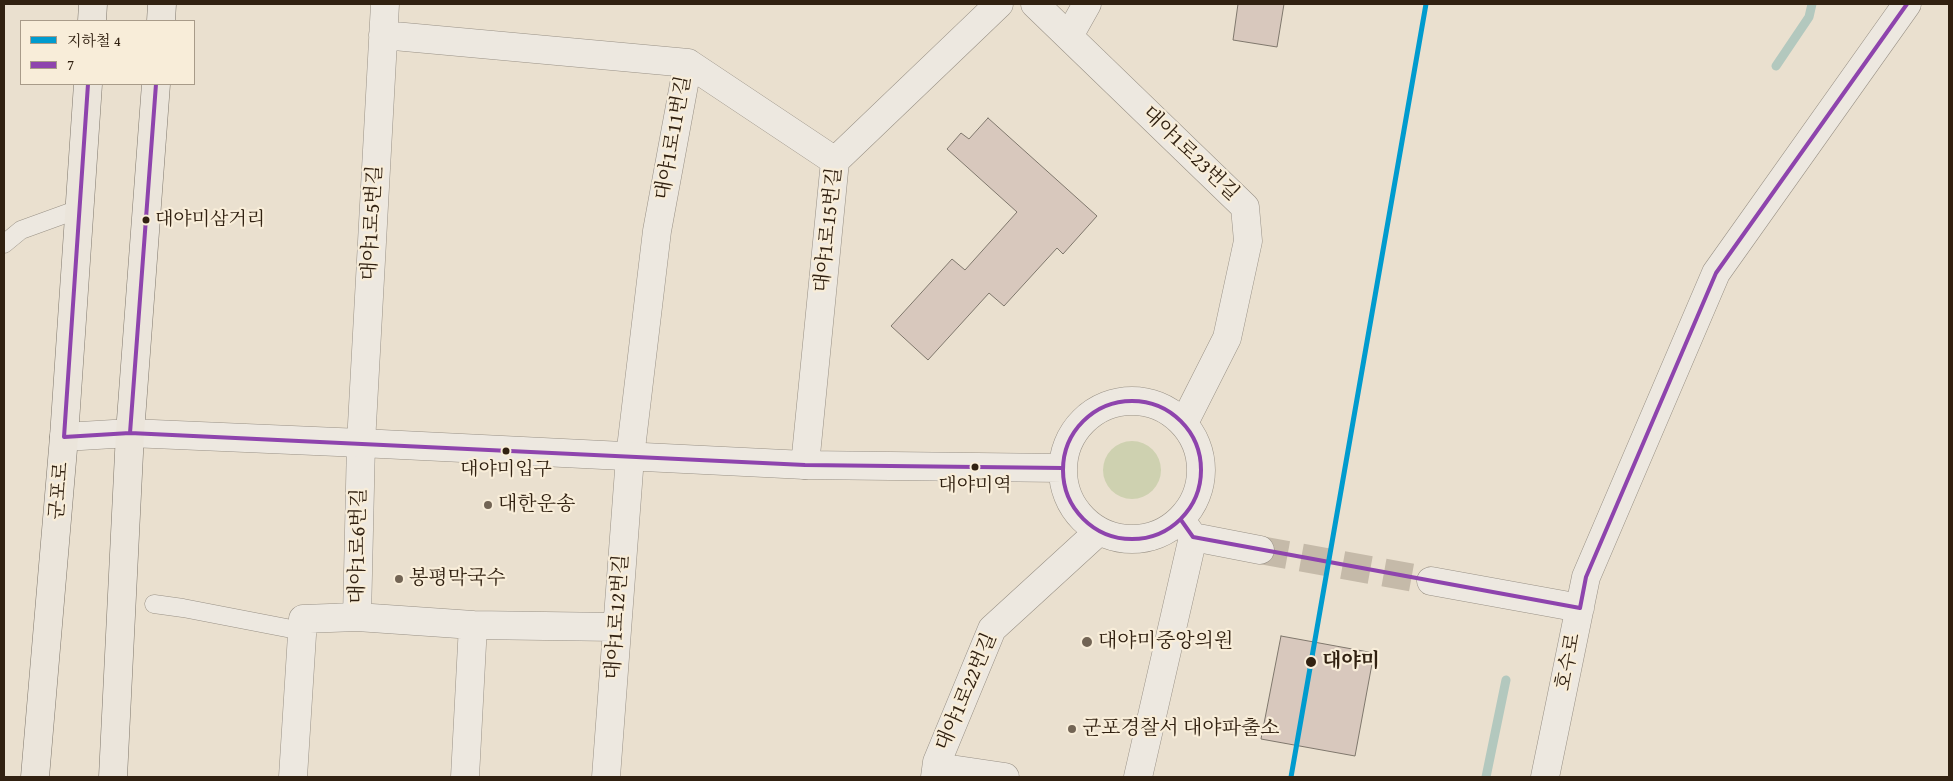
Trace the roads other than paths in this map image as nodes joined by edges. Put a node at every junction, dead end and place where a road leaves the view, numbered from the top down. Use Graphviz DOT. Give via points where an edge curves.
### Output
graph roads {
  1 [pos="93,4"];
  2 [pos="162,4"];
  3 [pos="385,4"];
  4 [pos="999,4"];
  5 [pos="1036,4"];
  6 [pos="1087,4"];
  7 [pos="1907,4"];
  8 [pos="92,20"];
  9 [pos="161,20"];
  10 [pos="383,35"];
  11 [pos="1069,36"];
  12 [pos="688,63"];
  13 [pos="88,85"];
  14 [pos="156,85"];
  15 [pos="835,161"];
  16 [pos="79,209"];
  17 [pos="4,244"];
  18 [pos="1184,423"];
  19 [pos="130,434"];
  20 [pos="64,437"];
  21 [pos="361,443"];
  22 [pos="630,457"];
  23 [pos="805,465"];
  24 [pos="1062,468"];
  25 [pos="1187,529"];
  26 [pos="1098,532"];
  27 [pos="1260,550"];
  28 [pos="1431,581"];
  29 [pos="154,604"];
  30 [pos="1580,608"];
  31 [pos="358,617"];
  32 [pos="473,625"];
  33 [pos="616,627"];
  34 [pos="302,631"];
  35 [pos="936,772"];
  36 [pos="35,777"];
  37 [pos="113,777"];
  38 [pos="294,777"];
  39 [pos="465,777"];
  40 [pos="606,777"];
  41 [pos="1005,777"];
  42 [pos="1138,777"];
  43 [pos="1545,777"];
  1 -- 8 [label="main road"];
  2 -- 9 [label="main road"];
  3 -- 10 [label="street, 대야1로5번길"];
  4 -- 15 [label="street, 대야1로15번길"];
  5 -- 11 [label="street, 대야1로23번길"];
  6 -- 11 [label="street"];
  7 -- 30 [label="street, 호수로" via="1716,274 1586,578"];
  10 -- 12 [label="street, 대야1로11번길"];
  10 -- 21 [label="street, 대야1로5번길"];
  11 -- 18 [label="street, 대야1로23번길" via="1244,207 1248,240 1227,338"];
  12 -- 15 [label="street"];
  12 -- 22 [label="street, 대야1로11번길" via="657,231"];
  13 -- 16 [label="main road, 군포로"];
  14 -- 19 [label="main road"];
  15 -- 23 [label="street, 대야1로15번길"];
  16 -- 17 [label="lane" via="21,230"];
  16 -- 20 [label="main road, 군포로"];
  18 -- 24 [label="street" via="1162,407 1135,400 1108,405 1084,419 1068,441"];
  18 -- 25 [label="street" via="1195,441 1201,461 1200,482"];
  19 -- 20 [label="street"];
  19 -- 21 [label="street"];
  19 -- 37 [label="main road"];
  20 -- 36 [label="main road, 군포로"];
  21 -- 22 [label="street"];
  21 -- 31 [label="street, 대야1로6번길"];
  22 -- 23 [label="street"];
  22 -- 33 [label="street, 대야1로12번길"];
  23 -- 24 [label="street"];
  24 -- 26 [label="street" via="1064,487 1071,505"];
  25 -- 26 [label="street" via="1142,540 1119,539"];
  25 -- 27 [label="street"];
  25 -- 42 [label="street"];
  26 -- 35 [label="street, 대야1로22번길" via="992,629"];
  28 -- 30 [label="street"];
  29 -- 34 [label="lane"];
  30 -- 43 [label="street, 호수로"];
  31 -- 32 [label="street"];
  31 -- 34 [label="street, 대야1로6번길" via="303,619"];
  32 -- 33 [label="street"];
  32 -- 39 [label="street"];
  33 -- 40 [label="street, 대야1로12번길"];
  34 -- 38 [label="street"];
  35 -- 41 [label="street"];
}
